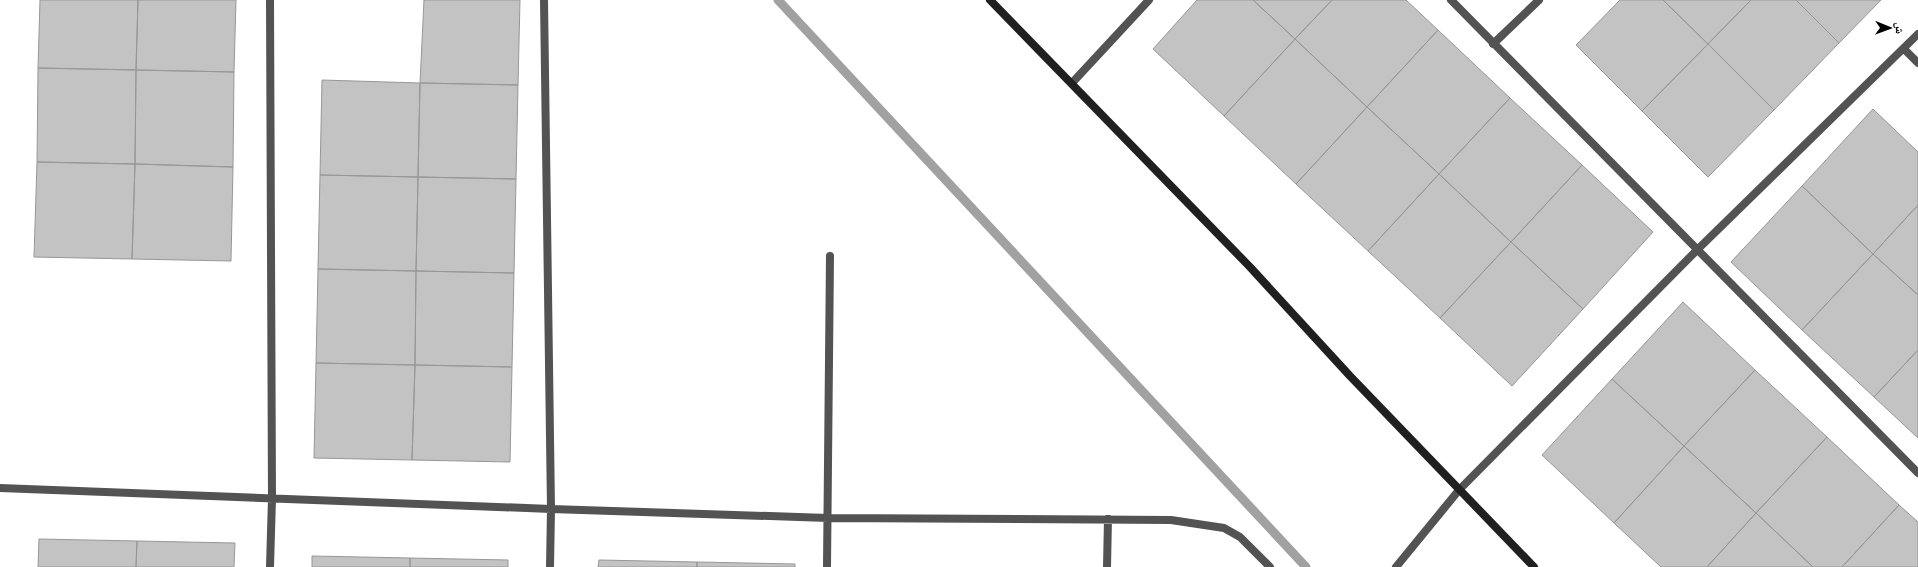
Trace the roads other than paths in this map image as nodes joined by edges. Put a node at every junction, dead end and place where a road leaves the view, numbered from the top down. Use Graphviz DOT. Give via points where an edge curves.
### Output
graph roads {
  1 [pos="270,0"];
  2 [pos="544,0"];
  3 [pos="990,0"];
  4 [pos="1149,0"];
  5 [pos="1451,0"];
  6 [pos="1539,0"];
  7 [pos="1918,34"];
  8 [pos="1493,44"];
  9 [pos="1904,49"];
  10 [pos="1918,63"];
  11 [pos="1072,83"];
  12 [pos="1697,250"];
  13 [pos="830,256"];
  14 [pos="1918,473"];
  15 [pos="0,488"];
  16 [pos="1459,490"];
  17 [pos="272,498"];
  18 [pos="551,509"];
  19 [pos="828,518"];
  20 [pos="1108,519"];
  21 [pos="270,567"];
  22 [pos="550,567"];
  23 [pos="827,567"];
  24 [pos="1107,567"];
  25 [pos="1270,567"];
  26 [pos="1396,567"];
  27 [pos="1534,567"];
  1 -- 17 [label="street"];
  2 -- 18 [label="street"];
  3 -- 11 [label="main road"];
  4 -- 11 [label="street"];
  5 -- 8 [label="street"];
  6 -- 8 [label="street"];
  7 -- 9 [label="street"];
  8 -- 12 [label="street"];
  9 -- 10 [label="street"];
  9 -- 12 [label="street"];
  11 -- 16 [label="main road" via="1250,267"];
  12 -- 14 [label="street"];
  12 -- 16 [label="street"];
  13 -- 19 [label="street"];
  15 -- 17 [label="street"];
  16 -- 26 [label="street"];
  16 -- 27 [label="main road"];
  17 -- 18 [label="street"];
  17 -- 21 [label="street"];
  18 -- 19 [label="street"];
  18 -- 22 [label="street"];
  19 -- 20 [label="street"];
  19 -- 23 [label="street"];
  20 -- 24 [label="street"];
  20 -- 25 [label="street" via="1171,520 1224,528 1240,537"];
}
